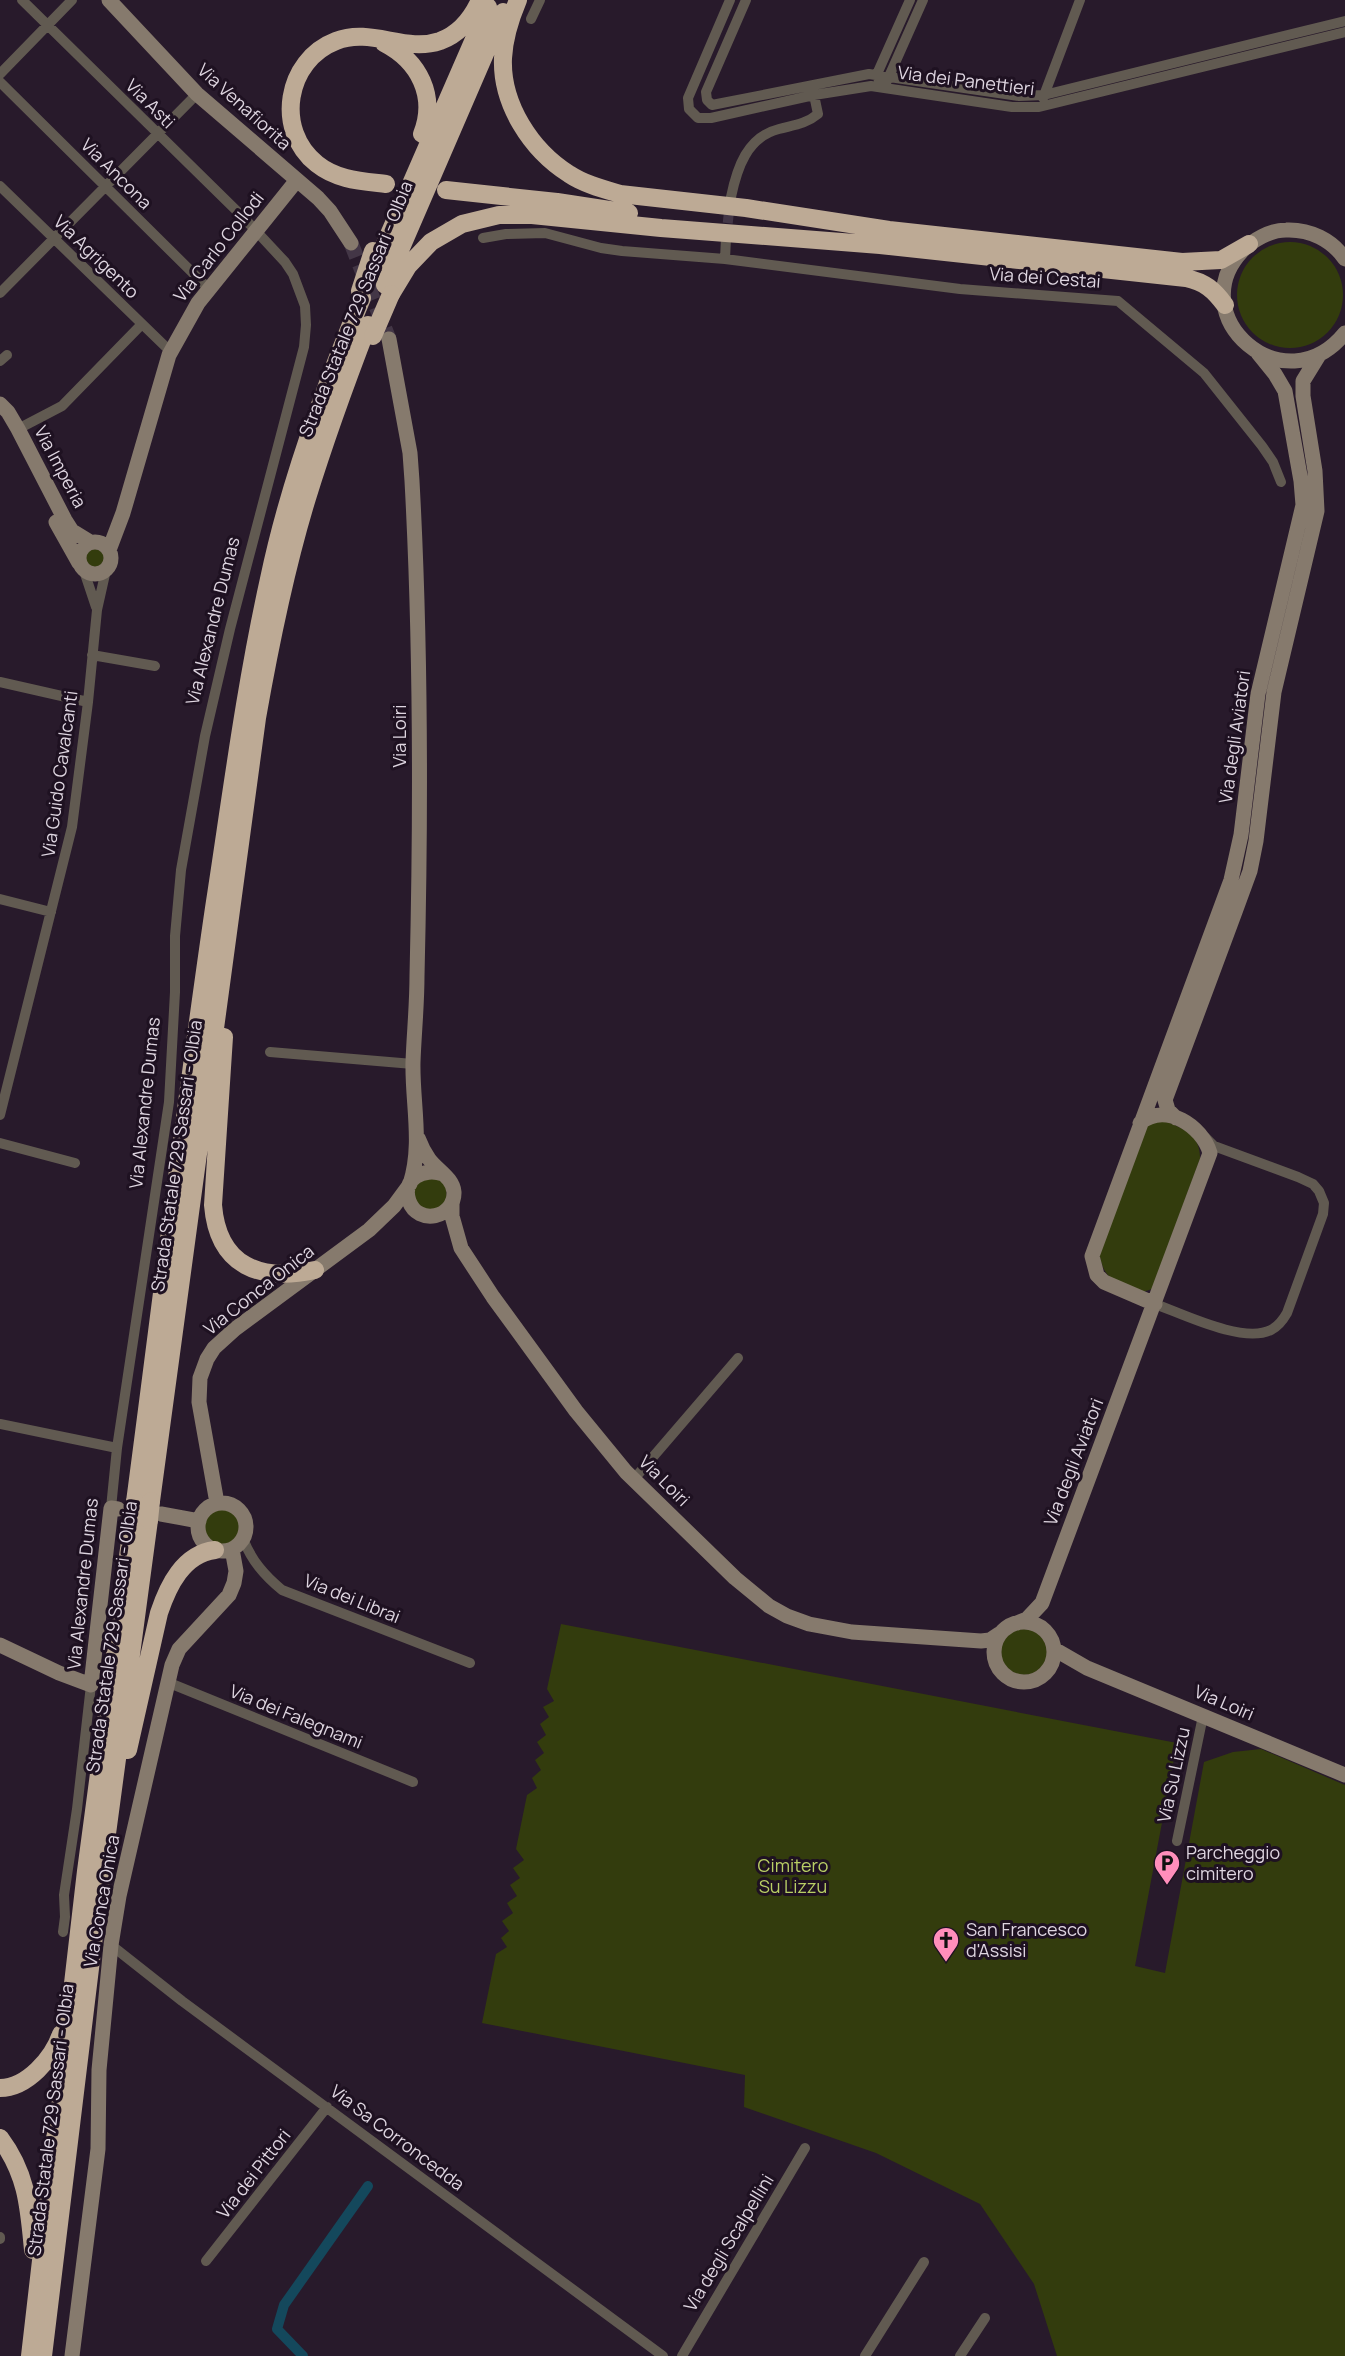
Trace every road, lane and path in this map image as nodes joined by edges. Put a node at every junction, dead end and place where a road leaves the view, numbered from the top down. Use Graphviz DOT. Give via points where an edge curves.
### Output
graph roads {
  1 [pos="22,0"];
  2 [pos="72,0"];
  3 [pos="109,0"];
  4 [pos="480,0"];
  5 [pos="491,0"];
  6 [pos="508,0"];
  7 [pos="518,0"];
  8 [pos="540,0"];
  9 [pos="730,0"];
  10 [pos="746,0"];
  11 [pos="910,0"];
  12 [pos="923,0"];
  13 [pos="1080,0"];
  14 [pos="531,19"];
  15 [pos="1345,21"];
  16 [pos="47,25"];
  17 [pos="1345,32"];
  18 [pos="372,37"];
  19 [pos="0,74"];
  20 [pos="877,74"];
  21 [pos="890,78"];
  22 [pos="0,82"];
  23 [pos="880,87"];
  24 [pos="197,94"];
  25 [pos="814,95"];
  26 [pos="1044,95"];
  27 [pos="1039,107"];
  28 [pos="158,134"];
  29 [pos="297,180"];
  30 [pos="386,184"];
  31 [pos="0,186"];
  32 [pos="105,186"];
  33 [pos="446,190"];
  34 [pos="731,197"];
  35 [pos="255,231"];
  36 [pos="1322,237"];
  37 [pos="483,238"];
  38 [pos="726,238"];
  39 [pos="885,238"];
  40 [pos="53,239"];
  41 [pos="351,243"];
  42 [pos="1345,243"];
  43 [pos="1249,244"];
  44 [pos="375,257"];
  45 [pos="725,259"];
  46 [pos="1345,259"];
  47 [pos="209,289"];
  48 [pos="388,290"];
  49 [pos="0,291"];
  50 [pos="1225,305"];
  51 [pos="142,324"];
  52 [pos="377,333"];
  53 [pos="1345,333"];
  54 [pos="171,352"];
  55 [pos="1258,353"];
  56 [pos="1319,355"];
  57 [pos="0,404"];
  58 [pos="0,417"];
  59 [pos="18,429"];
  60 [pos="1281,482"];
  61 [pos="123,513"];
  62 [pos="93,542"];
  63 [pos="109,550"];
  64 [pos="82,567"];
  65 [pos="105,570"];
  66 [pos="97,610"];
  67 [pos="92,655"];
  68 [pos="155,666"];
  69 [pos="0,682"];
  70 [pos="88,702"];
  71 [pos="0,899"];
  72 [pos="232,906"];
  73 [pos="51,912"];
  74 [pos="270,1052"];
  75 [pos="413,1064"];
  76 [pos="0,1114"];
  77 [pos="1176,1118"];
  78 [pos="1140,1123"];
  79 [pos="1201,1133"];
  80 [pos="417,1135"];
  81 [pos="0,1143"];
  82 [pos="75,1163"];
  83 [pos="442,1174"];
  84 [pos="409,1186"];
  85 [pos="452,1202"];
  86 [pos="425,1216"];
  87 [pos="369,1230"];
  88 [pos="461,1248"];
  89 [pos="315,1270"];
  90 [pos="1155,1304"];
  91 [pos="738,1358"];
  92 [pos="0,1424"];
  93 [pos="117,1448"];
  94 [pos="634,1479"];
  95 [pos="217,1503"];
  96 [pos="137,1511"];
  97 [pos="198,1521"];
  98 [pos="230,1546"];
  99 [pos="1042,1603"];
  100 [pos="1017,1623"];
  101 [pos="1042,1628"];
  102 [pos="999,1634"];
  103 [pos="960,1641"];
  104 [pos="0,1645"];
  105 [pos="1053,1649"];
  106 [pos="995,1662"];
  107 [pos="470,1663"];
  108 [pos="1049,1668"];
  109 [pos="1087,1668"];
  110 [pos="167,1682"];
  111 [pos="91,1684"];
  112 [pos="1203,1716"];
  113 [pos="1345,1775"];
  114 [pos="413,1782"];
  115 [pos="106,1840"];
  116 [pos="1177,1840"];
  117 [pos="63,1932"];
  118 [pos="111,1945"];
  119 [pos="70,2004"];
  120 [pos="0,2088"];
  121 [pos="327,2107"];
  122 [pos="0,2138"];
  123 [pos="805,2148"];
  124 [pos="206,2261"];
  125 [pos="924,2262"];
  126 [pos="37,2290"];
  127 [pos="985,2318"];
  128 [pos="30,2356"];
  129 [pos="43,2356"];
  130 [pos="72,2356"];
  131 [pos="663,2356"];
  132 [pos="682,2356"];
  133 [pos="865,2356"];
  134 [pos="960,2356"];
  1 -- 16 [label="street, Via Asti"];
  2 -- 16 [label="street"];
  3 -- 24 [label="street, Via Venafiorita"];
  4 -- 18 [label="highway" via="470,19 441,41 421,45"];
  5 -- 44 [label="highway, Strada Statale 729 Sassari - Olbia"];
  6 -- 48 [label="highway, Strada Statale 729 Sassari - Olbia"];
  7 -- 39 [label="highway" via="503,58 509,99 537,147 571,176 620,194 746,208"];
  8 -- 14 [label="street"];
  9 -- 25 [label="street, Via dei Panettieri" via="688,98 692,114 704,119"];
  10 -- 20 [label="street, Via dei Panettieri" via="706,92 709,103"];
  11 -- 20 [label="street"];
  12 -- 21 [label="street"];
  13 -- 26 [label="street"];
  15 -- 26 [label="street, Via dei Panettieri"];
  16 -- 19 [label="street"];
  16 -- 28 [label="street, Via Asti"];
  17 -- 27 [label="street, Via dei Panettieri"];
  18 -- 30 [label="highway" via="336,41 305,63 293,88 291,123 300,146 324,169 354,180"];
  18 -- 44 [label="highway" via="399,51 412,64 423,83 429,106"];
  20 -- 21 [label="street, Via dei Panettieri"];
  20 -- 23 [label="street"];
  21 -- 23 [label="street"];
  21 -- 26 [label="street, Via dei Panettieri" via="1019,96"];
  22 -- 32 [label="street, Via Ancona"];
  23 -- 25 [label="street, Via dei Panettieri"];
  23 -- 27 [label="street, Via dei Panettieri" via="1012,107"];
  24 -- 28 [label="street"];
  24 -- 29 [label="street, Via Venafiorita"];
  25 -- 34 [label="street" via="818,114 765,133 749,148 735,176"];
  26 -- 27 [label="street"];
  28 -- 32 [label="street"];
  28 -- 35 [label="street, Via Asti"];
  29 -- 35 [label="street, Via Carlo Collodi"];
  29 -- 41 [label="street, Via Venafiorita" via="330,211"];
  31 -- 40 [label="street, Via Agrigento"];
  32 -- 40 [label="street"];
  32 -- 47 [label="street, Via Ancona"];
  33 -- 39 [label="highway" via="849,229"];
  35 -- 47 [label="street, Via Carlo Collodi"];
  35 -- 93 [label="street, Via Alexandre Dumas" via="285,262 299,287 306,324 304,347 232,620 205,736 181,870 169,1102"];
  36 -- 42 [label="street"];
  36 -- 43 [label="street" via="1284,230"];
  36 -- 46 [label="street"];
  37 -- 45 [label="street, Via dei Cestai" via="544,233 611,250"];
  38 -- 45 [label="street"];
  39 -- 43 [label="highway" via="1182,262 1221,260"];
  39 -- 48 [label="highway" via="839,244 499,215 462,224 432,242"];
  39 -- 50 [label="highway" via="1197,280 1213,290"];
  40 -- 49 [label="street"];
  40 -- 51 [label="street, Via Agrigento"];
  43 -- 50 [label="street" via="1228,274"];
  44 -- 96 [label="highway, Strada Statale 729 Sassari - Olbia, bridge" via="317,414 281,530 253,662 202,989"];
  45 -- 60 [label="street, Via dei Cestai" via="960,289 1118,301 1204,373 1263,446"];
  47 -- 54 [label="street, Via Carlo Collodi"];
  48 -- 52 [label="highway, Strada Statale 729 Sassari - Olbia"];
  50 -- 55 [label="street, Via degli Aviatori" via="1236,333"];
  51 -- 54 [label="street, Via Agrigento"];
  51 -- 59 [label="street" via="62,406"];
  52 -- 72 [label="highway, Strada Statale 729 Sassari - Olbia" via="334,416 283,586 257,718"];
  52 -- 75 [label="street, Via Loiri" via="410,453 414,514 421,728"];
  53 -- 56 [label="street"];
  54 -- 61 [label="street, Via Carlo Collodi"];
  55 -- 56 [label="street" via="1277,361 1299,361"];
  55 -- 78 [label="street, Via degli Aviatori" via="1285,391 1303,505 1258,694 1237,859"];
  56 -- 77 [label="street, Via degli Aviatori" via="1304,381 1303,396 1317,511 1274,692 1256,841 1250,871 1165,1100"];
  57 -- 59 [label="street, Via Imperia"];
  58 -- 64 [label="street, Via Imperia"];
  59 -- 62 [label="street, Via Imperia" via="72,531"];
  61 -- 62 [label="street, Via Carlo Collodi" via="106,538"];
  61 -- 63 [label="street, Via Carlo Collodi"];
  62 -- 63 [label="street"];
  62 -- 64 [label="street" via="82,548"];
  63 -- 65 [label="street" via="111,561"];
  64 -- 65 [label="street" via="97,574"];
  64 -- 66 [label="street, Via Guido Cavalcanti"];
  65 -- 66 [label="street, Via Guido Cavalcanti"];
  66 -- 67 [label="street, Via Guido Cavalcanti"];
  67 -- 68 [label="street"];
  67 -- 70 [label="street, Via Guido Cavalcanti"];
  69 -- 70 [label="street"];
  70 -- 73 [label="street, Via Guido Cavalcanti" via="72,827"];
  71 -- 73 [label="street"];
  72 -- 89 [label="highway" via="214,1219 232,1254 251,1268 278,1275"];
  72 -- 96 [label="highway, Strada Statale 729 Sassari - Olbia"];
  73 -- 76 [label="street, Via Guido Cavalcanti"];
  74 -- 75 [label="street"];
  75 -- 80 [label="street, Via Loiri"];
  77 -- 78 [label="street" via="1156,1114"];
  77 -- 79 [label="street"];
  78 -- 90 [label="street, Via degli Aviatori" via="1092,1256 1097,1275 1104,1282"];
  79 -- 90 [label="street, Via degli Aviatori" via="1210,1153"];
  79 -- 90 [label="street" via="1214,1146 1313,1184 1324,1203 1323,1214 1287,1313 1271,1330 1249,1334 1222,1329"];
  80 -- 83 [label="street, Via Loiri" via="428,1158"];
  80 -- 84 [label="street, Via Loiri" via="416,1165"];
  81 -- 82 [label="street"];
  83 -- 84 [label="street" via="420,1173"];
  83 -- 85 [label="street" via="453,1186"];
  84 -- 86 [label="street" via="410,1205"];
  84 -- 87 [label="street, Via Conca Onica"];
  85 -- 86 [label="street" via="442,1214"];
  85 -- 88 [label="street, Via Loiri"];
  86 -- 87 [label="street, Via Conca Onica" via="402,1214"];
  86 -- 88 [label="street" via="442,1227"];
  87 -- 89 [label="street, Via Conca Onica"];
  88 -- 94 [label="street, Via Loiri" via="576,1411"];
  89 -- 95 [label="street, Via Conca Onica" via="235,1329 207,1359 200,1378 199,1402"];
  90 -- 99 [label="street, Via degli Aviatori"];
  91 -- 94 [label="street"];
  92 -- 93 [label="street"];
  93 -- 96 [label="street, Via Alexandre Dumas"];
  94 -- 103 [label="street, Via Loiri" via="735,1578 787,1616 852,1632"];
  95 -- 97 [label="street" via="207,1508"];
  95 -- 98 [label="street" via="240,1510 245,1521"];
  96 -- 97 [label="street"];
  96 -- 111 [label="street, Via Alexandre Dumas"];
  96 -- 115 [label="highway, Strada Statale 729 Sassari - Olbia"];
  96 -- 119 [label="highway, Strada Statale 729 Sassari - Olbia"];
  97 -- 98 [label="street" via="201,1539"];
  98 -- 107 [label="street, Via dei Librai" via="249,1556 282,1590"];
  98 -- 110 [label="street, Via Conca Onica" via="236,1571 229,1595 179,1649"];
  98 -- 115 [label="highway" via="199,1554 166,1590"];
  99 -- 100 [label="street, Via degli Aviatori" via="1027,1619"];
  99 -- 101 [label="street"];
  100 -- 101 [label="street"];
  100 -- 102 [label="street"];
  101 -- 105 [label="street"];
  102 -- 103 [label="street, Via Loiri" via="990,1640"];
  102 -- 106 [label="street" via="993,1652"];
  103 -- 106 [label="street, Via Loiri"];
  104 -- 111 [label="street"];
  105 -- 108 [label="street"];
  105 -- 109 [label="street, Via Loiri"];
  106 -- 108 [label="street" via="1001,1671 1020,1682 1042,1676"];
  108 -- 109 [label="street"];
  109 -- 112 [label="street, Via Loiri"];
  110 -- 114 [label="street, Via dei Falegnami"];
  110 -- 118 [label="street, Via Conca Onica"];
  111 -- 117 [label="street, Via Alexandre Dumas" via="64,1895"];
  112 -- 113 [label="street, Via Loiri"];
  112 -- 116 [label="street, Via Su Lizzu"];
  115 -- 129 [label="highway, Strada Statale 729 Sassari - Olbia"];
  118 -- 121 [label="street, Via Sa Corroncedda"];
  118 -- 130 [label="street, Via Conca Onica" via="99,2070 98,2148"];
  119 -- 120 [label="highway" via="57,2048 45,2064 27,2078"];
  119 -- 126 [label="highway, Strada Statale 729 Sassari - Olbia"];
  121 -- 124 [label="street, Via dei Pittori"];
  121 -- 131 [label="street, Via Sa Corroncedda"];
  122 -- 126 [label="highway" via="23,2179"];
  123 -- 132 [label="street, Via degli Scalpellini"];
  125 -- 133 [label="street"];
  126 -- 128 [label="highway, Strada Statale 729 Sassari - Olbia"];
  127 -- 134 [label="street"];
}
